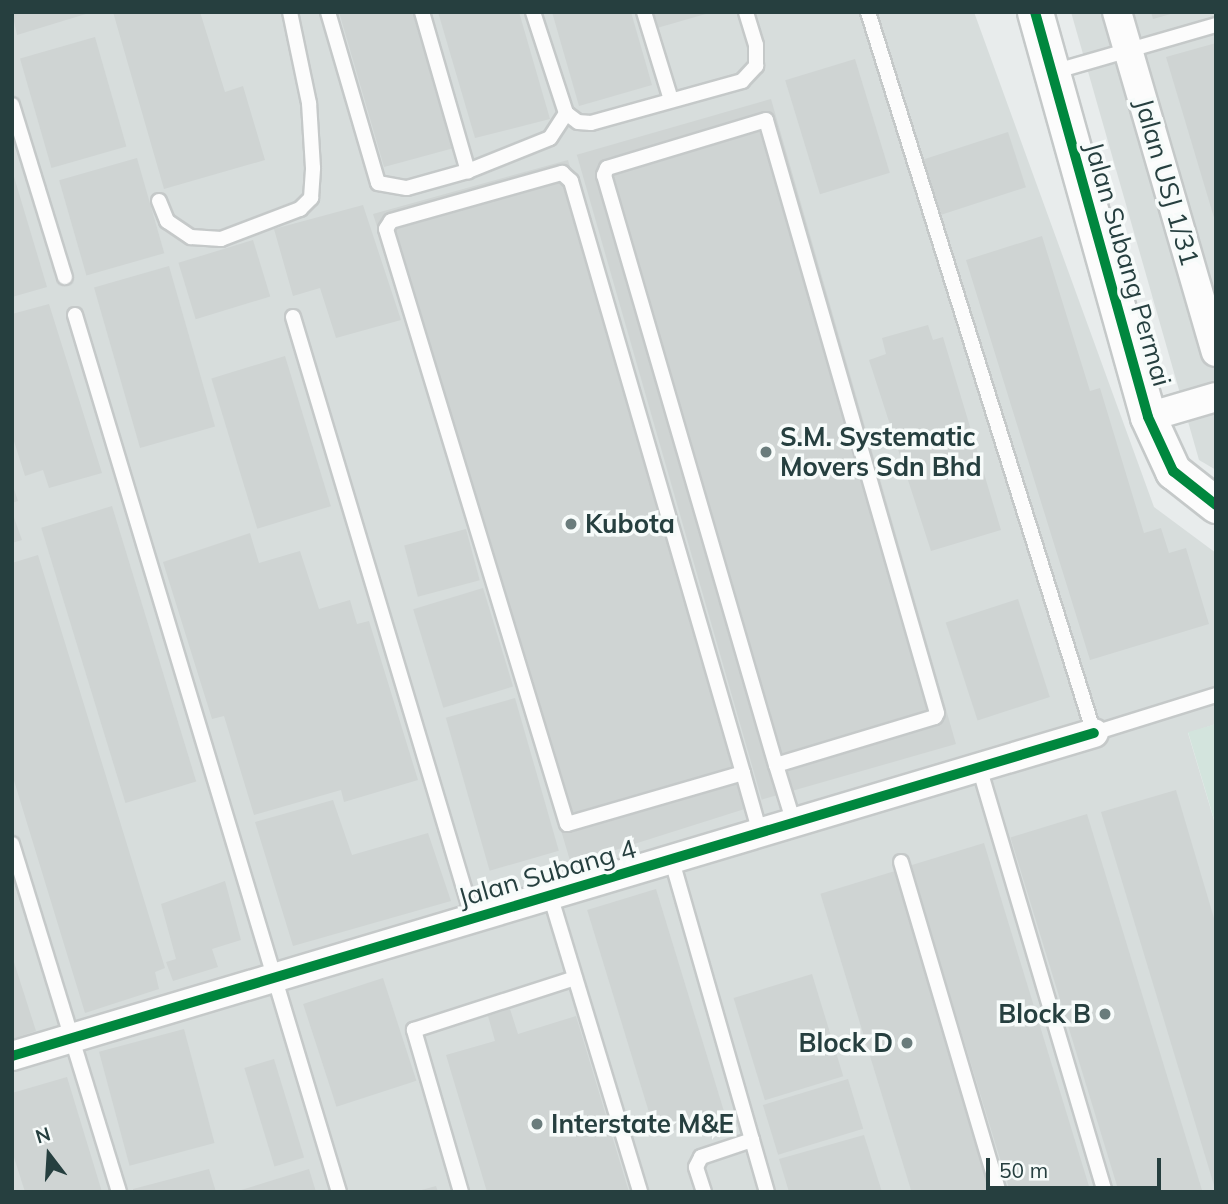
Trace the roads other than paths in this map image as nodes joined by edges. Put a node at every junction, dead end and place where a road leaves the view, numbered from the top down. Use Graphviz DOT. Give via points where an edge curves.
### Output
graph roads {
  1 [pos="290,12"];
  2 [pos="328,12"];
  3 [pos="422,12"];
  4 [pos="533,12"];
  5 [pos="644,12"];
  6 [pos="746,12"];
  7 [pos="868,12"];
  8 [pos="1035,12"];
  9 [pos="1117,12"];
  10 [pos="1216,25"];
  11 [pos="1128,51"];
  12 [pos="1052,72"];
  13 [pos="671,100"];
  14 [pos="12,105"];
  15 [pos="566,113"];
  16 [pos="468,171"];
  17 [pos="159,201"];
  18 [pos="65,277"];
  19 [pos="75,315"];
  20 [pos="293,317"];
  21 [pos="1216,352"];
  22 [pos="1216,397"];
  23 [pos="1148,417"];
  24 [pos="1216,505"];
  25 [pos="1216,695"];
  26 [pos="1094,733"];
  27 [pos="776,765"];
  28 [pos="979,767"];
  29 [pos="743,773"];
  30 [pos="794,823"];
  31 [pos="760,833"];
  32 [pos="12,844"];
  33 [pos="672,861"];
  34 [pos="901,862"];
  35 [pos="550,895"];
  36 [pos="473,918"];
  37 [pos="276,977"];
  38 [pos="575,978"];
  39 [pos="73,1038"];
  40 [pos="12,1056"];
  41 [pos="752,1140"];
  42 [pos="119,1192"];
  43 [pos="339,1192"];
  44 [pos="461,1192"];
  45 [pos="640,1192"];
  46 [pos="704,1192"];
  47 [pos="767,1192"];
  48 [pos="999,1192"];
  49 [pos="1105,1192"];
  1 -- 17 [label="lane" via="309,103 310,198 300,209 222,239 191,237 167,221"];
  2 -- 16 [label="lane" via="378,183 407,188"];
  3 -- 16 [label="lane"];
  4 -- 15 [label="lane"];
  5 -- 13 [label="lane"];
  6 -- 13 [label="lane" via="756,45 756,66 742,81"];
  7 -- 26 [label="lane"];
  8 -- 12 [label="street, Jalan Subang Permai"];
  9 -- 11 [label="street, Jalan USJ 1/31"];
  10 -- 11 [label="lane"];
  11 -- 12 [label="lane"];
  11 -- 21 [label="street, Jalan USJ 1/31"];
  12 -- 23 [label="street, Jalan Subang Permai"];
  13 -- 15 [label="lane" via="591,123 578,122"];
  14 -- 18 [label="lane"];
  15 -- 16 [label="lane" via="550,138"];
  19 -- 37 [label="lane"];
  20 -- 36 [label="lane"];
  22 -- 23 [label="street"];
  23 -- 24 [label="street, Jalan Subang Permai" via="1173,471"];
  25 -- 26 [label="lane, Jalan Subang 4"];
  26 -- 28 [label="street, Jalan Subang 4"];
  27 -- 27 [label="lane" via="604,175 607,168 766,120 937,713"];
  27 -- 30 [label="lane"];
  28 -- 30 [label="street, Jalan Subang 4"];
  28 -- 49 [label="lane"];
  29 -- 29 [label="lane" via="567,824 386,229 391,221 562,173 571,181"];
  29 -- 31 [label="lane"];
  30 -- 31 [label="street, Jalan Subang 4"];
  31 -- 33 [label="street, Jalan Subang 4"];
  32 -- 39 [label="lane"];
  33 -- 35 [label="street, Jalan Subang 4"];
  33 -- 41 [label="lane"];
  34 -- 48 [label="lane"];
  35 -- 36 [label="street, Jalan Subang 4"];
  35 -- 38 [label="lane"];
  36 -- 37 [label="street, Jalan Subang 4"];
  37 -- 39 [label="street, Jalan Subang 4"];
  37 -- 43 [label="lane"];
  38 -- 44 [label="lane" via="414,1030"];
  38 -- 45 [label="lane"];
  39 -- 40 [label="street, Jalan Subang 4"];
  39 -- 42 [label="lane"];
  41 -- 46 [label="lane" via="701,1157 696,1167"];
  41 -- 47 [label="lane"];
}
